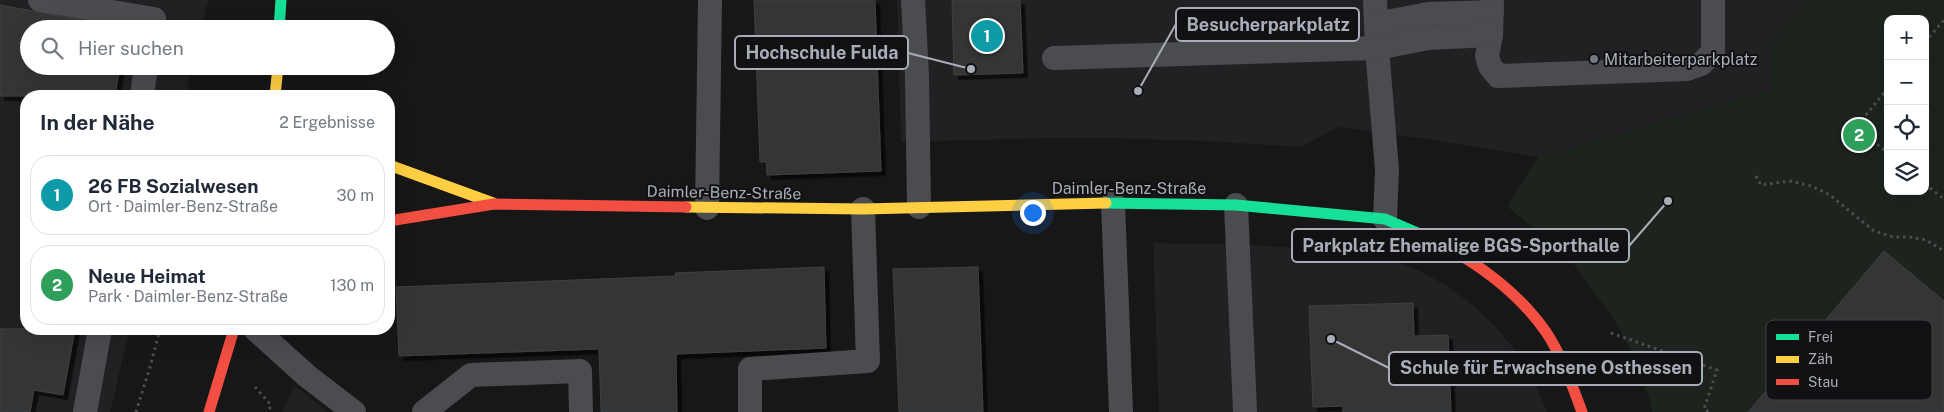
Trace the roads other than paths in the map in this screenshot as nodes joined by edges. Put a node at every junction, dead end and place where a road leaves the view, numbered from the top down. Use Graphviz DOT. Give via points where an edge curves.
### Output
graph roads {
  1 [pos="40,0"];
  2 [pos="281,0"];
  3 [pos="710,0"];
  4 [pos="914,0"];
  5 [pos="1375,0"];
  6 [pos="1713,0"];
  7 [pos="1492,6"];
  8 [pos="154,20"];
  9 [pos="280,20"];
  10 [pos="1376,24"];
  11 [pos="1491,35"];
  12 [pos="1377,48"];
  13 [pos="1054,58"];
  14 [pos="145,75"];
  15 [pos="277,75"];
  16 [pos="143,90"];
  17 [pos="276,90"];
  18 [pos="395,167"];
  19 [pos="1113,203"];
  20 [pos="494,204"];
  21 [pos="1236,205"];
  22 [pos="919,207"];
  23 [pos="707,208"];
  24 [pos="863,209"];
  25 [pos="1385,219"];
  26 [pos="395,220"];
  27 [pos="99,335"];
  28 [pos="232,335"];
  29 [pos="262,335"];
  30 [pos="85,412"];
  31 [pos="209,412"];
  32 [pos="354,412"];
  33 [pos="424,412"];
  34 [pos="581,412"];
  35 [pos="750,412"];
  36 [pos="1121,412"];
  37 [pos="1245,412"];
  38 [pos="1582,412"];
  1 -- 8 [label="lane"];
  2 -- 9 [label="street"];
  3 -- 23 [label="lane"];
  4 -- 22 [label="lane"];
  5 -- 10 [label="lane"];
  6 -- 11 [label="lane" via="1714,52 1701,64 1687,69 1498,76 1487,56"];
  7 -- 10 [label="lane"];
  7 -- 11 [label="lane"];
  10 -- 12 [label="lane"];
  11 -- 12 [label="lane" via="1428,38"];
  12 -- 13 [label="lane"];
  12 -- 25 [label="lane" via="1387,170"];
  14 -- 16 [label="lane"];
  15 -- 17 [label="street"];
  18 -- 20 [label="street, Daimler-Benz-Straße"];
  19 -- 21 [label="street, Daimler-Benz-Straße"];
  19 -- 22 [label="street, Daimler-Benz-Straße"];
  19 -- 36 [label="lane"];
  20 -- 23 [label="street, Daimler-Benz-Straße"];
  20 -- 26 [label="street, Daimler-Benz-Straße"];
  21 -- 25 [label="street, Daimler-Benz-Straße"];
  21 -- 37 [label="lane"];
  22 -- 24 [label="street, Daimler-Benz-Straße"];
  23 -- 24 [label="street, Daimler-Benz-Straße"];
  24 -- 35 [label="lane" via="868,361 750,369"];
  25 -- 38 [label="street, Daimler-Benz-Straße" via="1473,262 1516,297 1546,332 1570,376"];
  27 -- 30 [label="lane"];
  28 -- 31 [label="street"];
  29 -- 32 [label="lane"];
  33 -- 34 [label="lane" via="471,375 580,371"];
}
